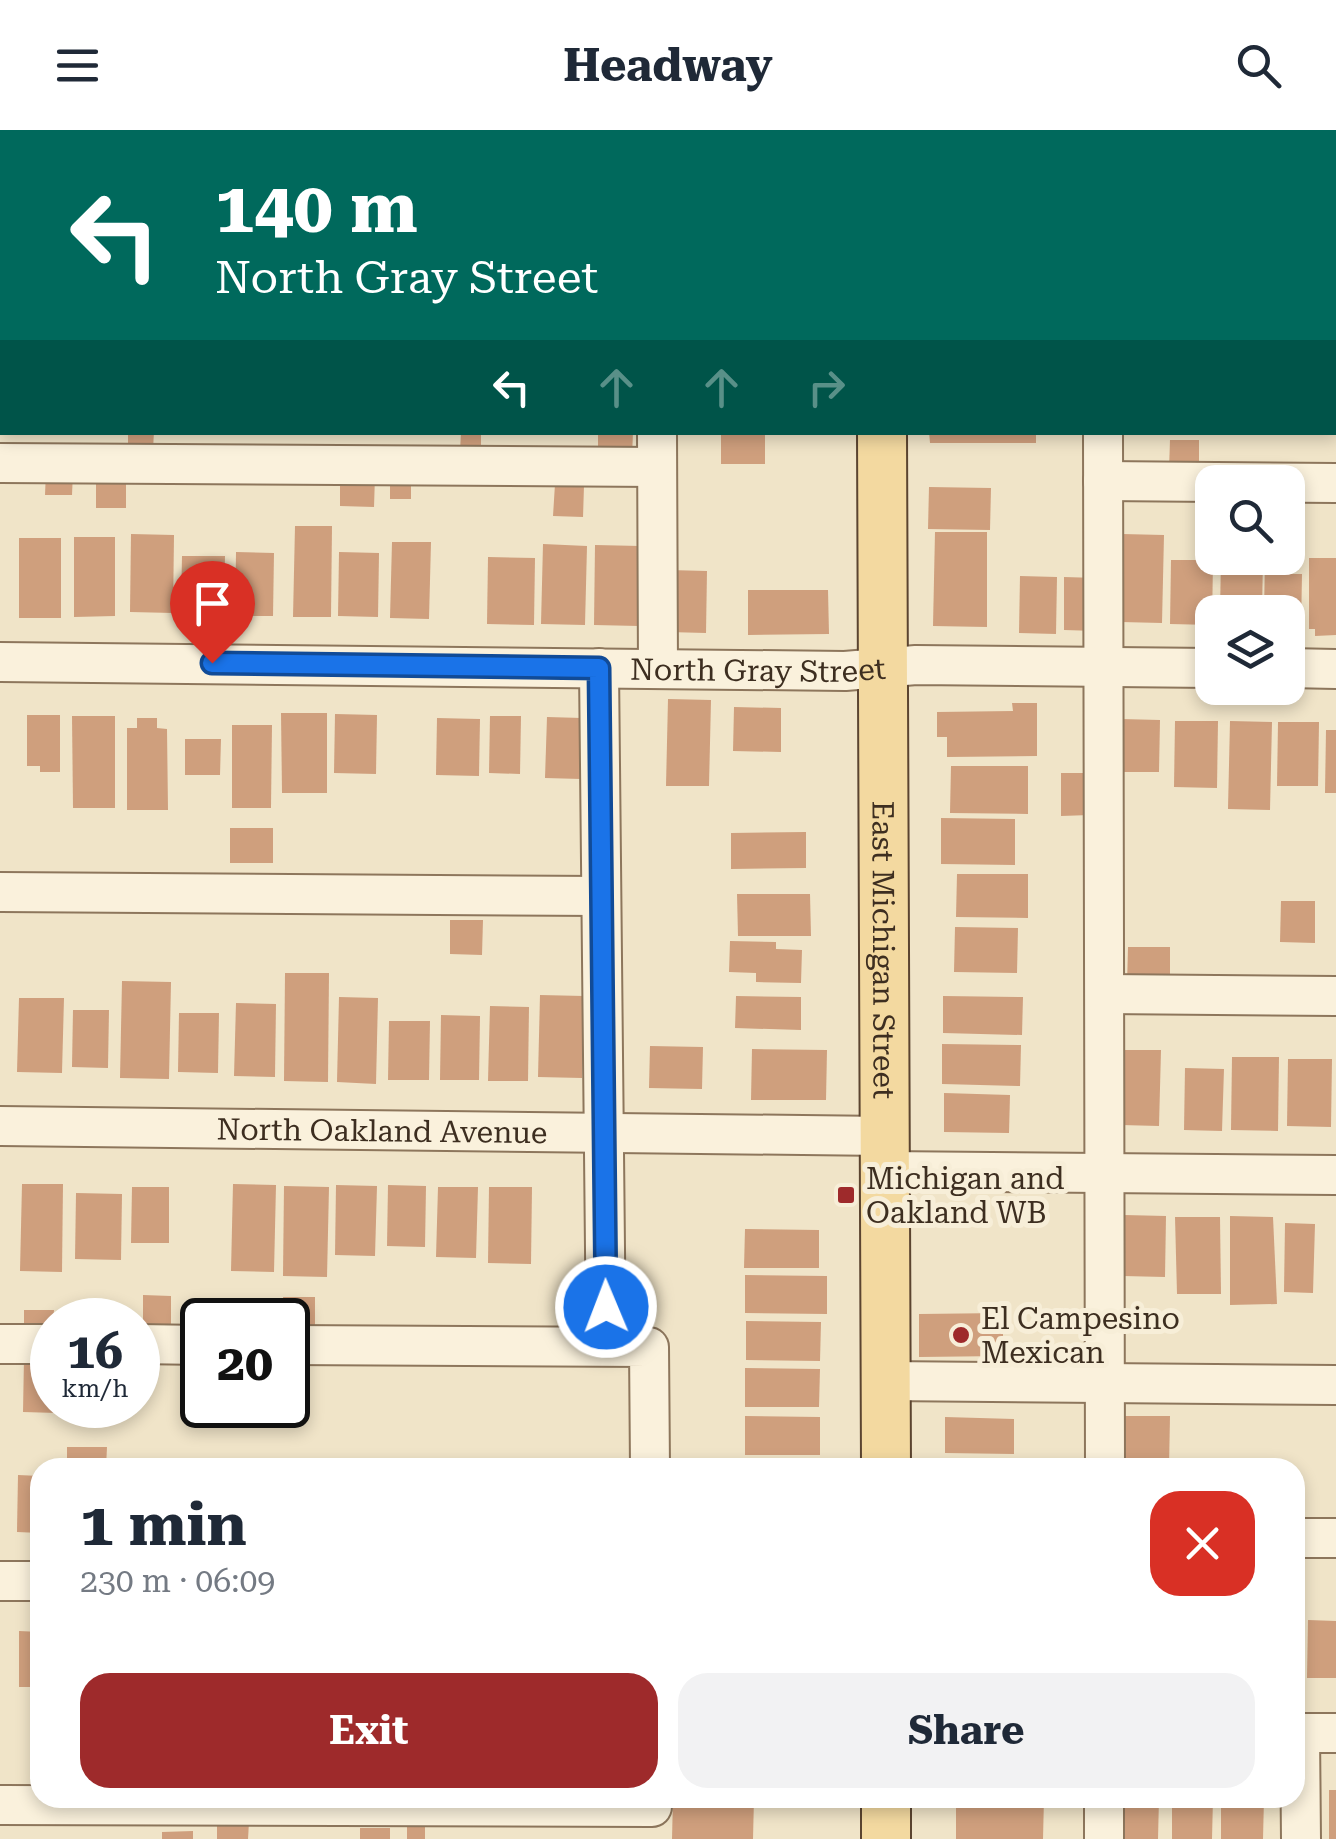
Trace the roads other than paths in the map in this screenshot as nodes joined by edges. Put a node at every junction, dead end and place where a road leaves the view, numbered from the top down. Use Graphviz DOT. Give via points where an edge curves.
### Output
graph roads {
  1 [pos="882,435"];
  2 [pos="1103,435"];
  3 [pos="657,450"];
  4 [pos="0,463"];
  5 [pos="1103,481"];
  6 [pos="1336,483"];
  7 [pos="0,662"];
  8 [pos="1105,667"];
  9 [pos="599,668"];
  10 [pos="883,668"];
  11 [pos="1195,668"];
  12 [pos="1305,668"];
  13 [pos="658,669"];
  14 [pos="1336,669"];
  15 [pos="0,892"];
  16 [pos="601,896"];
  17 [pos="1104,994"];
  18 [pos="1336,996"];
  19 [pos="0,1126"];
  20 [pos="604,1133"];
  21 [pos="885,1154"];
  22 [pos="1103,1173"];
  23 [pos="1336,1175"];
  24 [pos="0,1344"];
  25 [pos="30,1344"];
  26 [pos="310,1345"];
  27 [pos="606,1346"];
  28 [pos="886,1381"];
  29 [pos="1105,1383"];
  30 [pos="1336,1385"];
  31 [pos="650,1458"];
  32 [pos="886,1458"];
  33 [pos="1105,1458"];
  34 [pos="1305,1538"];
  35 [pos="1336,1538"];
  36 [pos="0,1580"];
  37 [pos="30,1581"];
  38 [pos="1310,1733"];
  39 [pos="1305,1786"];
  40 [pos="0,1806"];
  41 [pos="30,1806"];
  42 [pos="145,1808"];
  43 [pos="886,1808"];
  44 [pos="1104,1808"];
  45 [pos="1303,1808"];
  46 [pos="652,1815"];
  47 [pos="886,1839"];
  48 [pos="1104,1839"];
  49 [pos="1300,1839"];
  1 -- 10 [label="main road, East Michigan Street"];
  2 -- 5 [label="street"];
  3 -- 4 [label="street"];
  3 -- 13 [label="street"];
  5 -- 6 [label="street"];
  5 -- 8 [label="street"];
  7 -- 9 [label="street, North Gray Street"];
  8 -- 10 [label="street, North Gray Street"];
  8 -- 11 [label="street, North Gray Street"];
  8 -- 17 [label="street"];
  9 -- 13 [label="street, North Gray Street"];
  9 -- 16 [label="street"];
  10 -- 13 [label="street, North Gray Street"];
  10 -- 21 [label="main road, East Michigan Street"];
  12 -- 14 [label="street"];
  15 -- 16 [label="street"];
  16 -- 20 [label="street"];
  17 -- 18 [label="street"];
  17 -- 22 [label="street"];
  19 -- 20 [label="street, North Oakland Avenue"];
  20 -- 21 [label="street, North Oakland Avenue"];
  20 -- 27 [label="street"];
  21 -- 22 [label="street, North Oakland Avenue"];
  21 -- 28 [label="main road, East Michigan Street"];
  22 -- 23 [label="street, North Oakland Avenue"];
  22 -- 29 [label="street"];
  24 -- 25 [label="street"];
  26 -- 27 [label="street"];
  27 -- 31 [label="street" via="650,1347"];
  28 -- 29 [label="street"];
  28 -- 32 [label="main road, East Michigan Street"];
  29 -- 30 [label="street"];
  29 -- 33 [label="street"];
  34 -- 35 [label="street"];
  36 -- 37 [label="street"];
  38 -- 39 [label="street"];
  40 -- 41 [label="street"];
  42 -- 46 [label="street"];
  43 -- 47 [label="main road"];
  44 -- 48 [label="street"];
  45 -- 49 [label="street"];
}
